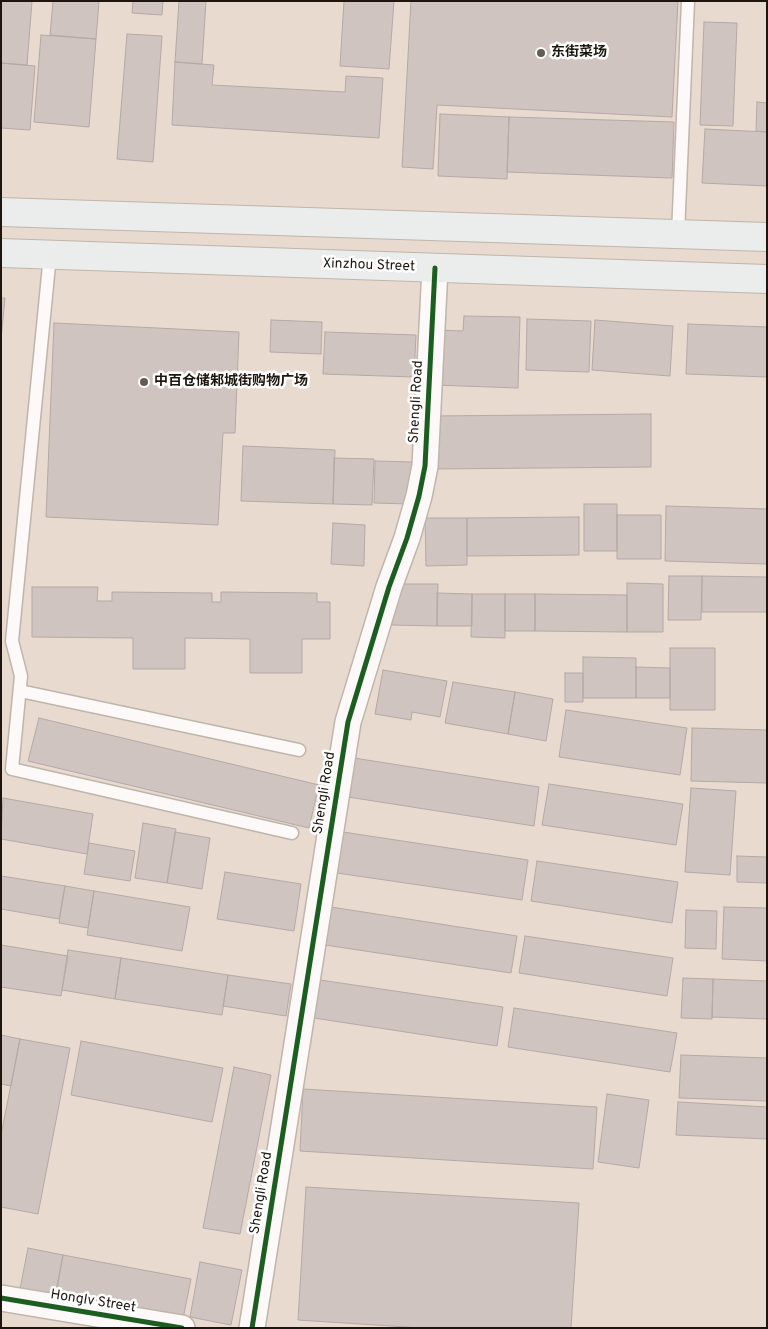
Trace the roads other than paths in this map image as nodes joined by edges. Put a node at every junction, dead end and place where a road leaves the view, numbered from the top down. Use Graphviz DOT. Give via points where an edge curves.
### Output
graph roads {
  1 [pos="688,1"];
  2 [pos="1,212"];
  3 [pos="678,234"];
  4 [pos="767,237"];
  5 [pos="1,253"];
  6 [pos="50,255"];
  7 [pos="435,268"];
  8 [pos="767,279"];
  9 [pos="20,692"];
  10 [pos="299,750"];
  11 [pos="292,833"];
  12 [pos="1,1298"];
  13 [pos="182,1328"];
  14 [pos="252,1328"];
  1 -- 3 [label="lane"];
  2 -- 3 [label="main road"];
  3 -- 4 [label="main road"];
  5 -- 6 [label="main road, Xinzhou Street"];
  6 -- 7 [label="main road, Xinzhou Street"];
  6 -- 9 [label="lane" via="12,641 21,676"];
  7 -- 8 [label="main road, Xinzhou Street"];
  7 -- 14 [label="street, Shengli Road" via="425,466 417,505 348,722"];
  9 -- 10 [label="lane"];
  9 -- 11 [label="lane" via="12,769"];
  12 -- 13 [label="street, Honglv Street"];
}
